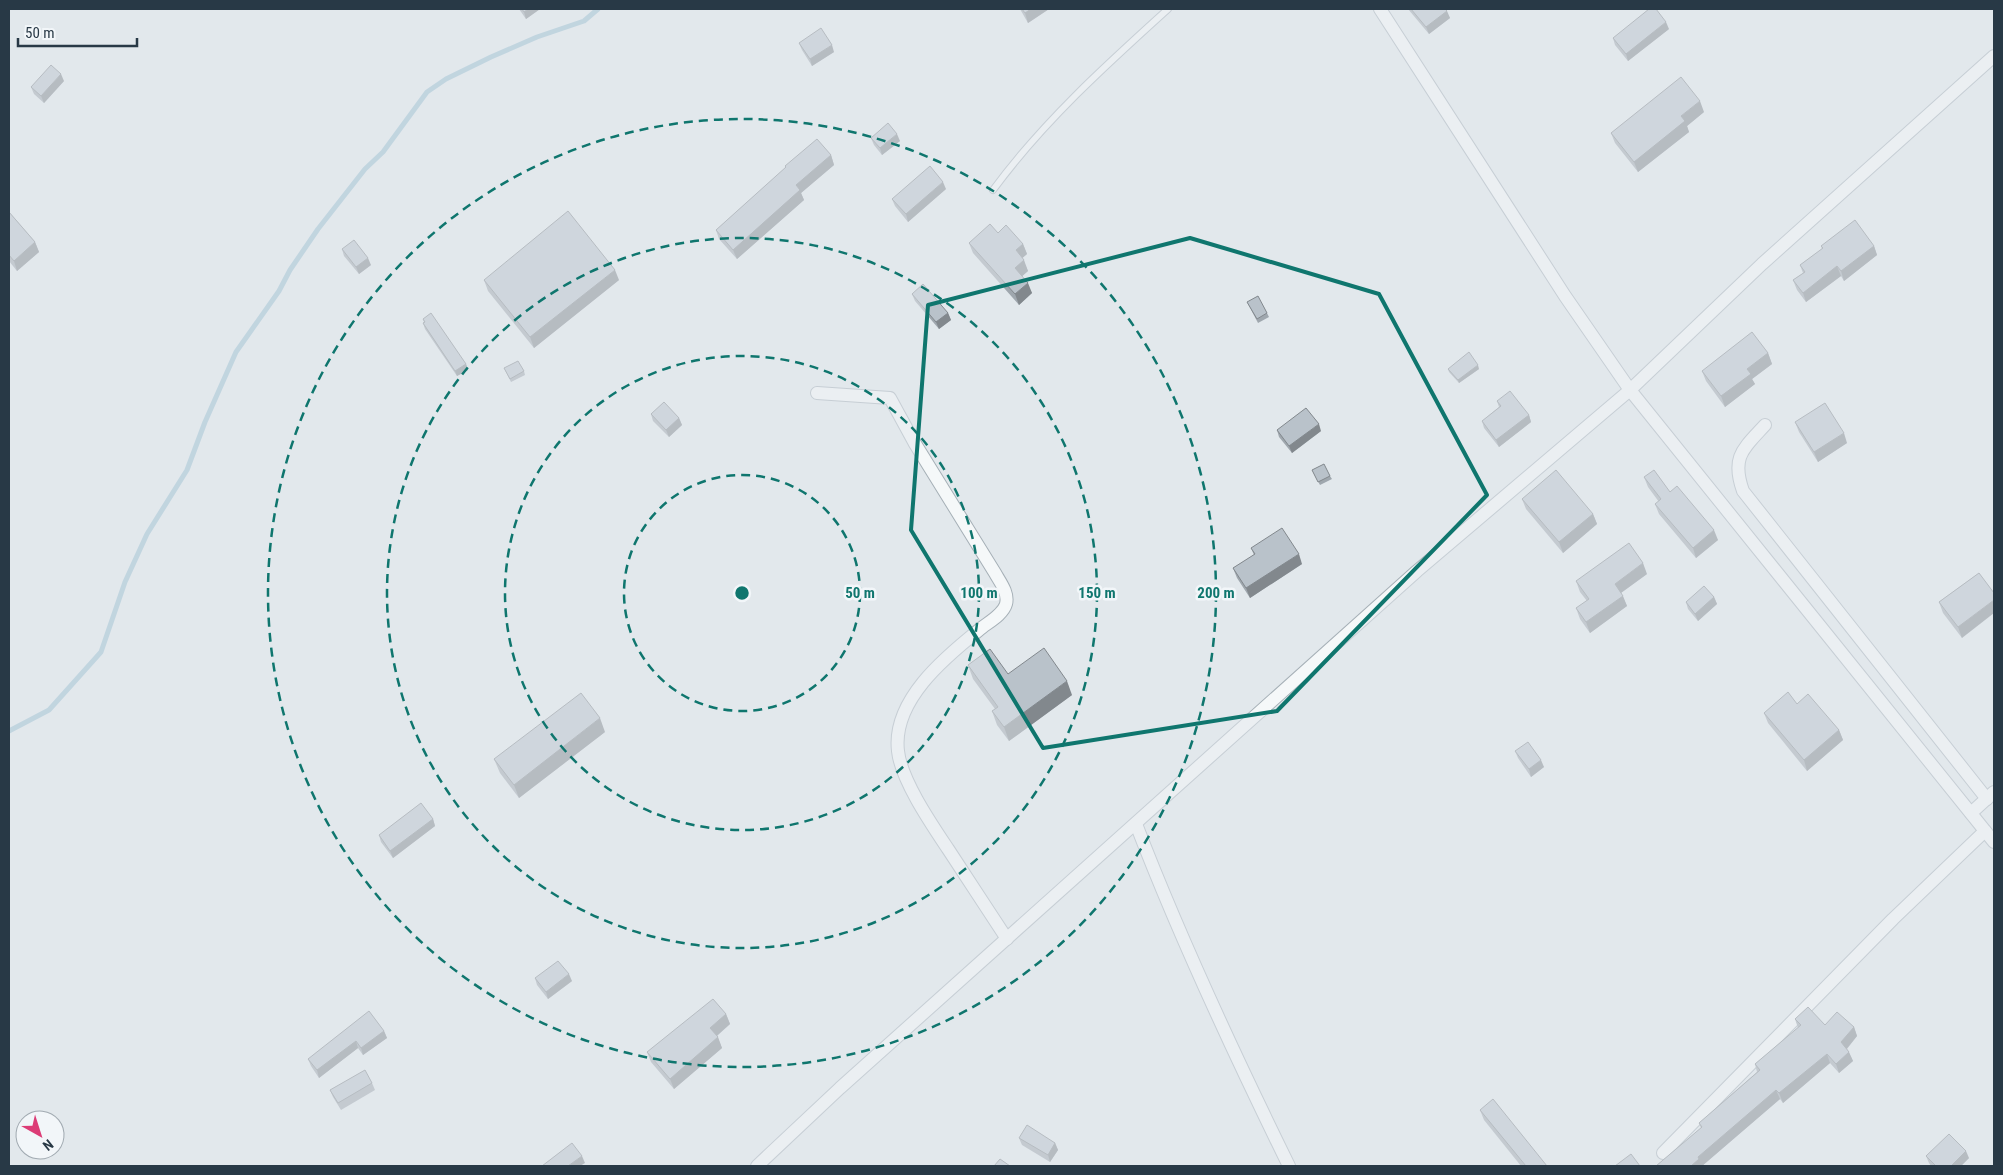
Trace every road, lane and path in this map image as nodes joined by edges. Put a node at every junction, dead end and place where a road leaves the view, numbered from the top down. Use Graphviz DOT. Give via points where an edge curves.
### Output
graph roads {
  1 [pos="1168,9"];
  2 [pos="1380,9"];
  3 [pos="1994,56"];
  4 [pos="993,190"];
  5 [pos="1630,390"];
  6 [pos="817,393"];
  7 [pos="1765,425"];
  8 [pos="1991,796"];
  9 [pos="1971,813"];
  10 [pos="1136,824"];
  11 [pos="1985,831"];
  12 [pos="1994,842"];
  13 [pos="1007,938"];
  14 [pos="1663,1153"];
  15 [pos="757,1166"];
  16 [pos="1289,1166"];
  1 -- 4 [label="lane" via="1031,141"];
  2 -- 5 [label="street" via="1565,296"];
  3 -- 5 [label="street" via="1762,264"];
  5 -- 9 [label="street"];
  5 -- 10 [label="street" via="1417,571"];
  6 -- 13 [label="street" via="890,398 1007,595 1006,606 999,614 933,669 904,714 897,733 898,754 918,800"];
  7 -- 8 [label="street" via="1747,444 1739,460 1737,474 1743,491 1872,656"];
  8 -- 9 [label="street"];
  9 -- 11 [label="street"];
  10 -- 13 [label="street"];
  10 -- 16 [label="street" via="1162,892 1226,1037"];
  11 -- 12 [label="street"];
  11 -- 14 [label="street" via="1853,959"];
  13 -- 15 [label="street"];
}
